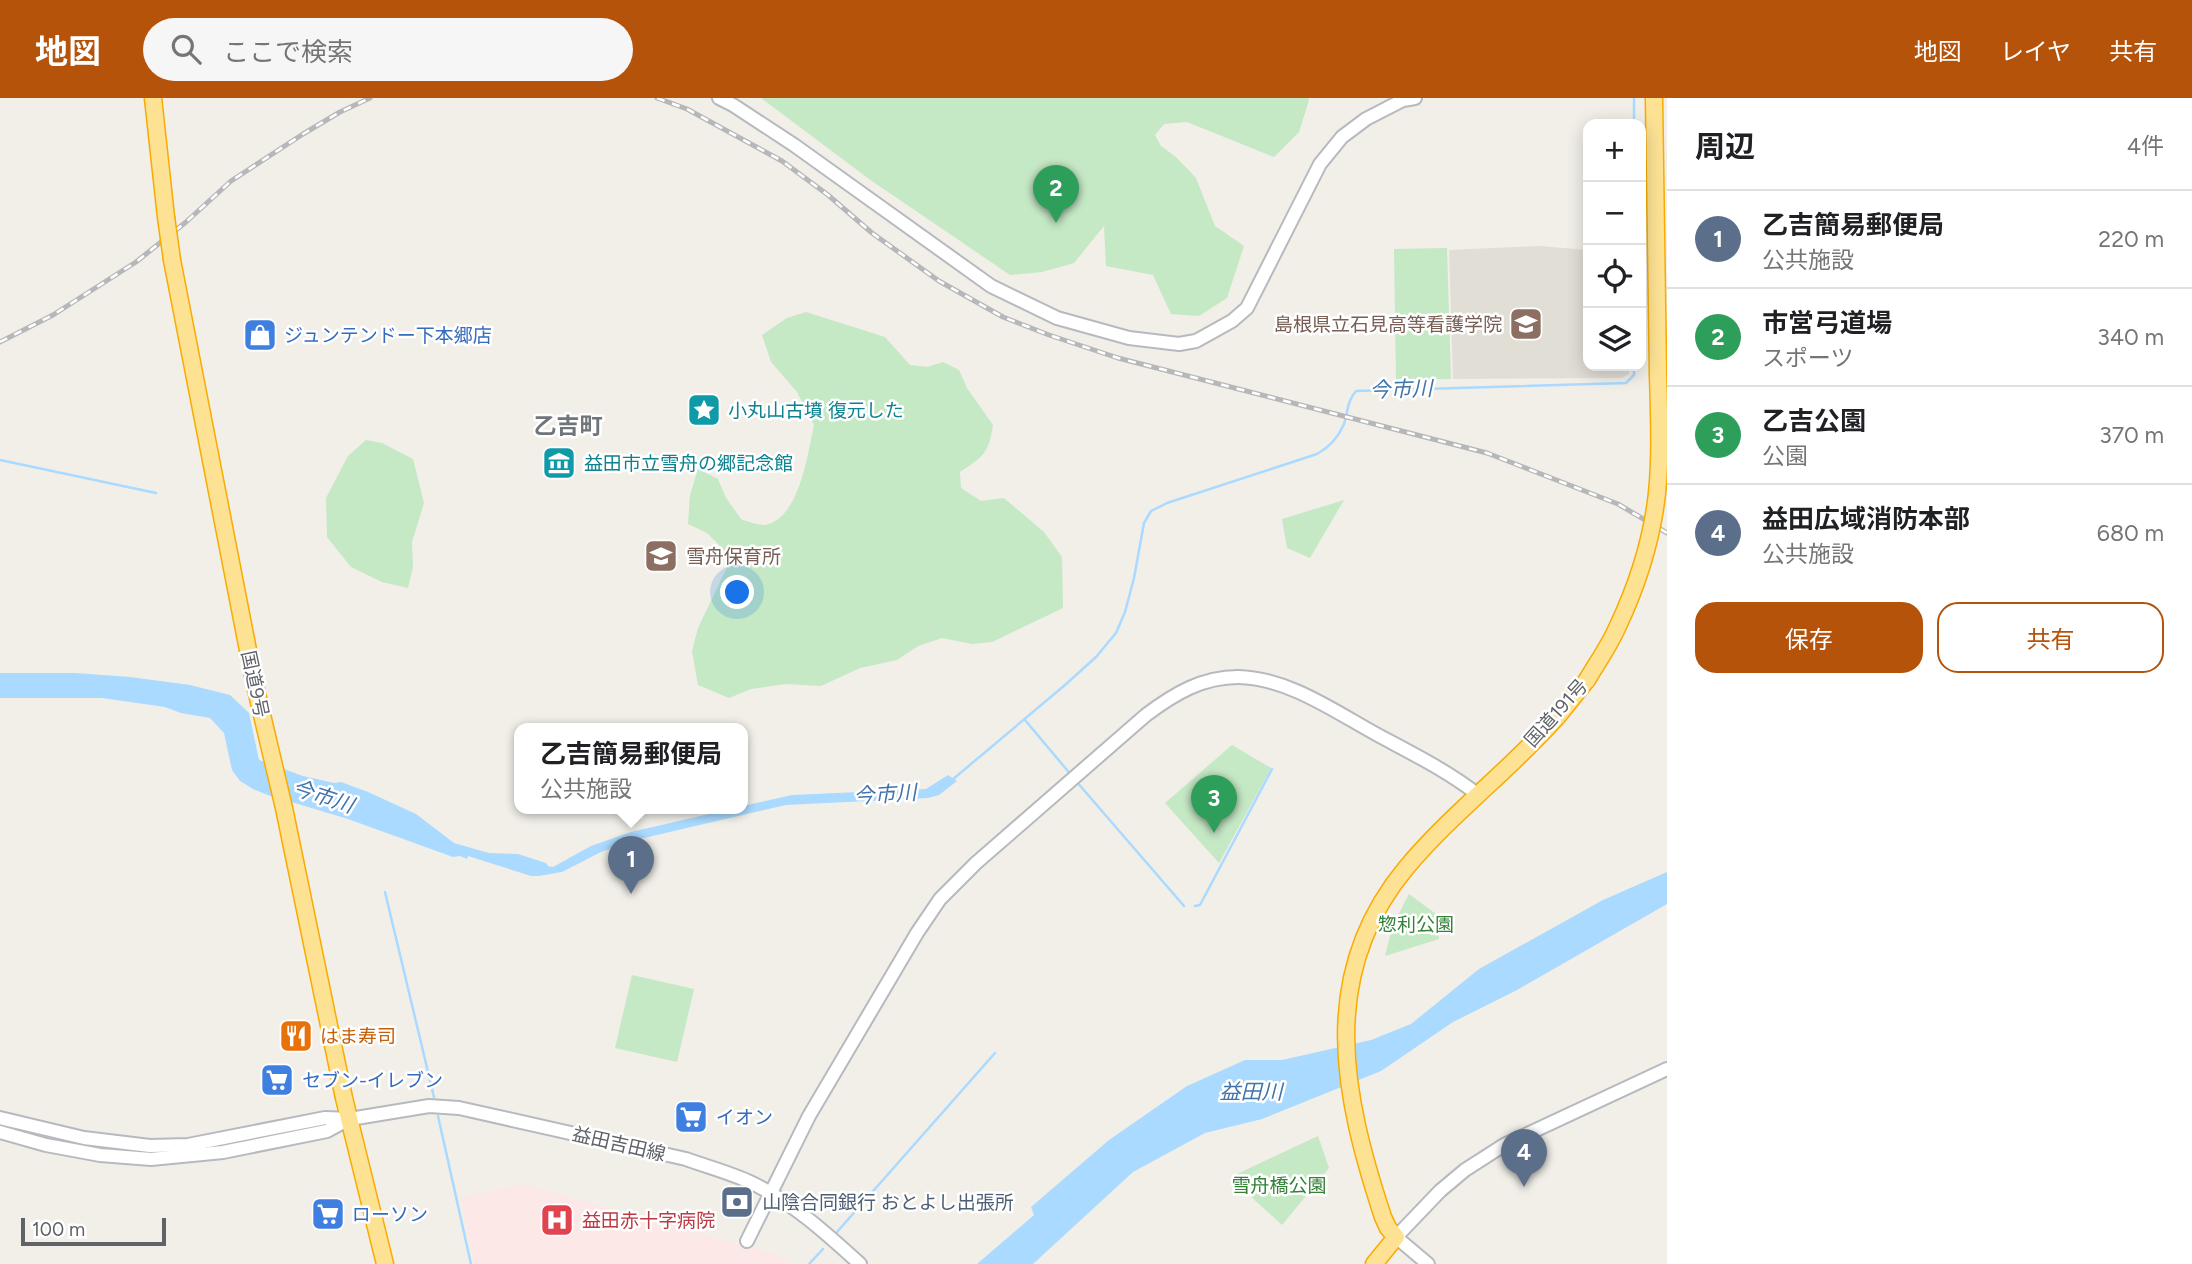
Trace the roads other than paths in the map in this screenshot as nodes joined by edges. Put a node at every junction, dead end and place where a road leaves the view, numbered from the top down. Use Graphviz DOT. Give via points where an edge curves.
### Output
graph roads {
  1 [pos="153,98"];
  2 [pos="719,98"];
  3 [pos="1415,98"];
  4 [pos="1654,98"];
  5 [pos="1477,794"];
  6 [pos="1667,1069"];
  7 [pos="0,1118"];
  8 [pos="349,1119"];
  9 [pos="0,1132"];
  10 [pos="770,1195"];
  11 [pos="1396,1237"];
  12 [pos="747,1241"];
  13 [pos="385,1264"];
  14 [pos="860,1264"];
  15 [pos="1374,1264"];
  16 [pos="1428,1264"];
  1 -- 8 [label="highway, 国道9号, bridge" via="172,260 236,592"];
  2 -- 3 [label="street" via="794,145 991,286 1057,318 1129,338 1179,344 1196,341 1247,308 1320,164 1342,137 1366,119"];
  4 -- 5 [label="highway, 国道191号, bridge" via="1659,439 1649,540 1617,630 1587,680"];
  5 -- 10 [label="street" via="1454,776 1287,688 1238,677 1186,688 1146,715 940,899 809,1115"];
  5 -- 11 [label="highway, 国道191号" via="1386,894 1366,934 1346,1011 1347,1080 1354,1118 1382,1217"];
  6 -- 11 [label="street" via="1504,1145 1440,1191"];
  7 -- 8 [label="street" via="84,1138 150,1146 188,1145 325,1118"];
  8 -- 9 [label="street" via="327,1131 223,1152 151,1159 100,1155"];
  8 -- 10 [label="street, 益田吉田線" via="429,1106 459,1108 686,1160 754,1184"];
  8 -- 13 [label="highway, 国道9号"];
  10 -- 12 [label="street"];
  10 -- 14 [label="street, 益田吉田線" via="814,1223"];
  11 -- 15 [label="highway"];
  11 -- 16 [label="street"];
}
